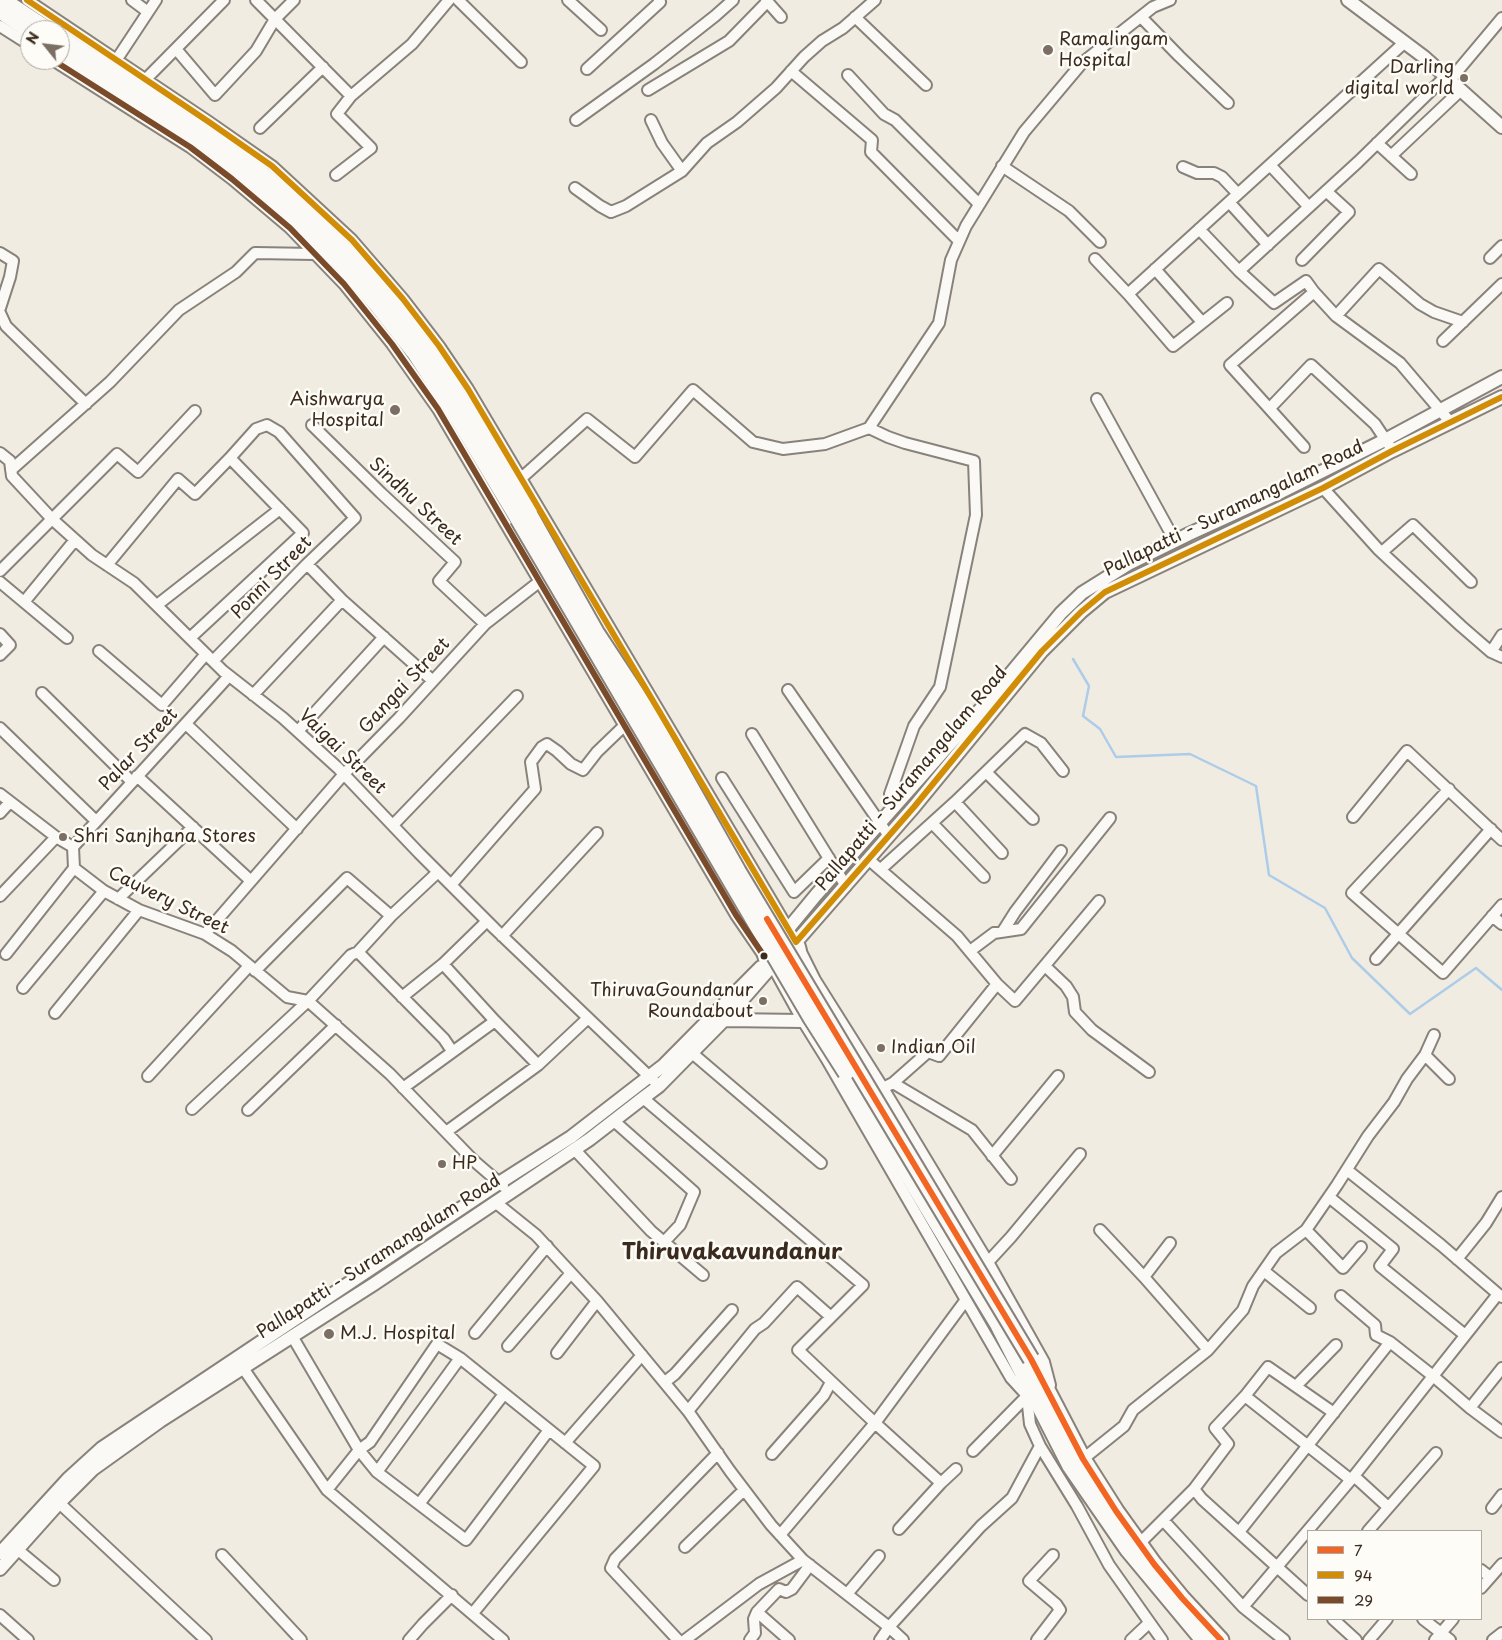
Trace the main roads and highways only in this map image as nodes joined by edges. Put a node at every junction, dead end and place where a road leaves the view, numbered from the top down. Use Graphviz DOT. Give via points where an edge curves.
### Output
graph roads {
  1 [pos="4,0"];
  2 [pos="1348,0"];
  3 [pos="0,11"];
  4 [pos="34,20"];
  5 [pos="20,24"];
  6 [pos="70,44"];
  7 [pos="70,58"];
  8 [pos="1502,127"];
  9 [pos="1502,377"];
  10 [pos="1500,401"];
  11 [pos="1388,445"];
  12 [pos="493,467"];
  13 [pos="524,517"];
  14 [pos="786,932"];
  15 [pos="797,945"];
  16 [pos="769,963"];
  17 [pos="725,1020"];
  18 [pos="803,1021"];
  19 [pos="654,1081"];
  20 [pos="258,1351"];
  21 [pos="1025,1362"];
  22 [pos="1050,1411"];
  23 [pos="55,1500"];
  24 [pos="0,1553"];
  25 [pos="0,1568"];
  26 [pos="1203,1640"];
  27 [pos="1221,1640"];
  1 -- 4 [label="highway"];
  2 -- 8 [label="main road" via="1405,42"];
  3 -- 5 [label="highway"];
  6 -- 12 [label="highway" via="254,167 322,228 390,301 445,374"];
  7 -- 12 [label="highway" via="238,170 339,261 414,352"];
  9 -- 11 [label="main road" via="1440,410"];
  10 -- 11 [label="main road, Pallapatti - Suramangalam Road"];
  11 -- 14 [label="main road" via="1175,540 1082,593 1060,614"];
  11 -- 15 [label="main road, Pallapatti - Suramangalam Road" via="1323,488 1105,592 1081,612 1042,652"];
  12 -- 13 [label="highway"];
  13 -- 21 [label="highway, bridge" via="646,708"];
  13 -- 21 [label="highway, bridge" via="811,1018 998,1325"];
  14 -- 15 [label="main road"];
  14 -- 16 [label="main road" via="766,945"];
  15 -- 16 [label="main road" via="798,958 793,966 784,970"];
  16 -- 17 [label="main road, Pallapatti - Suramangalam Road"];
  16 -- 19 [label="main road" via="664,1066"];
  17 -- 18 [label="main road"];
  17 -- 19 [label="main road, Pallapatti - Suramangalam Road" via="692,1052"];
  19 -- 20 [label="main road" via="499,1183"];
  19 -- 20 [label="main road, Pallapatti - Suramangalam Road" via="643,1098 574,1149 292,1336"];
  20 -- 23 [label="main road, Pallapatti - Suramangalam Road" via="243,1368 160,1421"];
  20 -- 23 [label="main road" via="102,1448 68,1479"];
  21 -- 22 [label="highway"];
  22 -- 26 [label="highway" via="1070,1466 1123,1543"];
  22 -- 27 [label="highway" via="1139,1544"];
  23 -- 24 [label="main road"];
  23 -- 25 [label="main road, Pallapatti - Suramangalam Road"];
}
